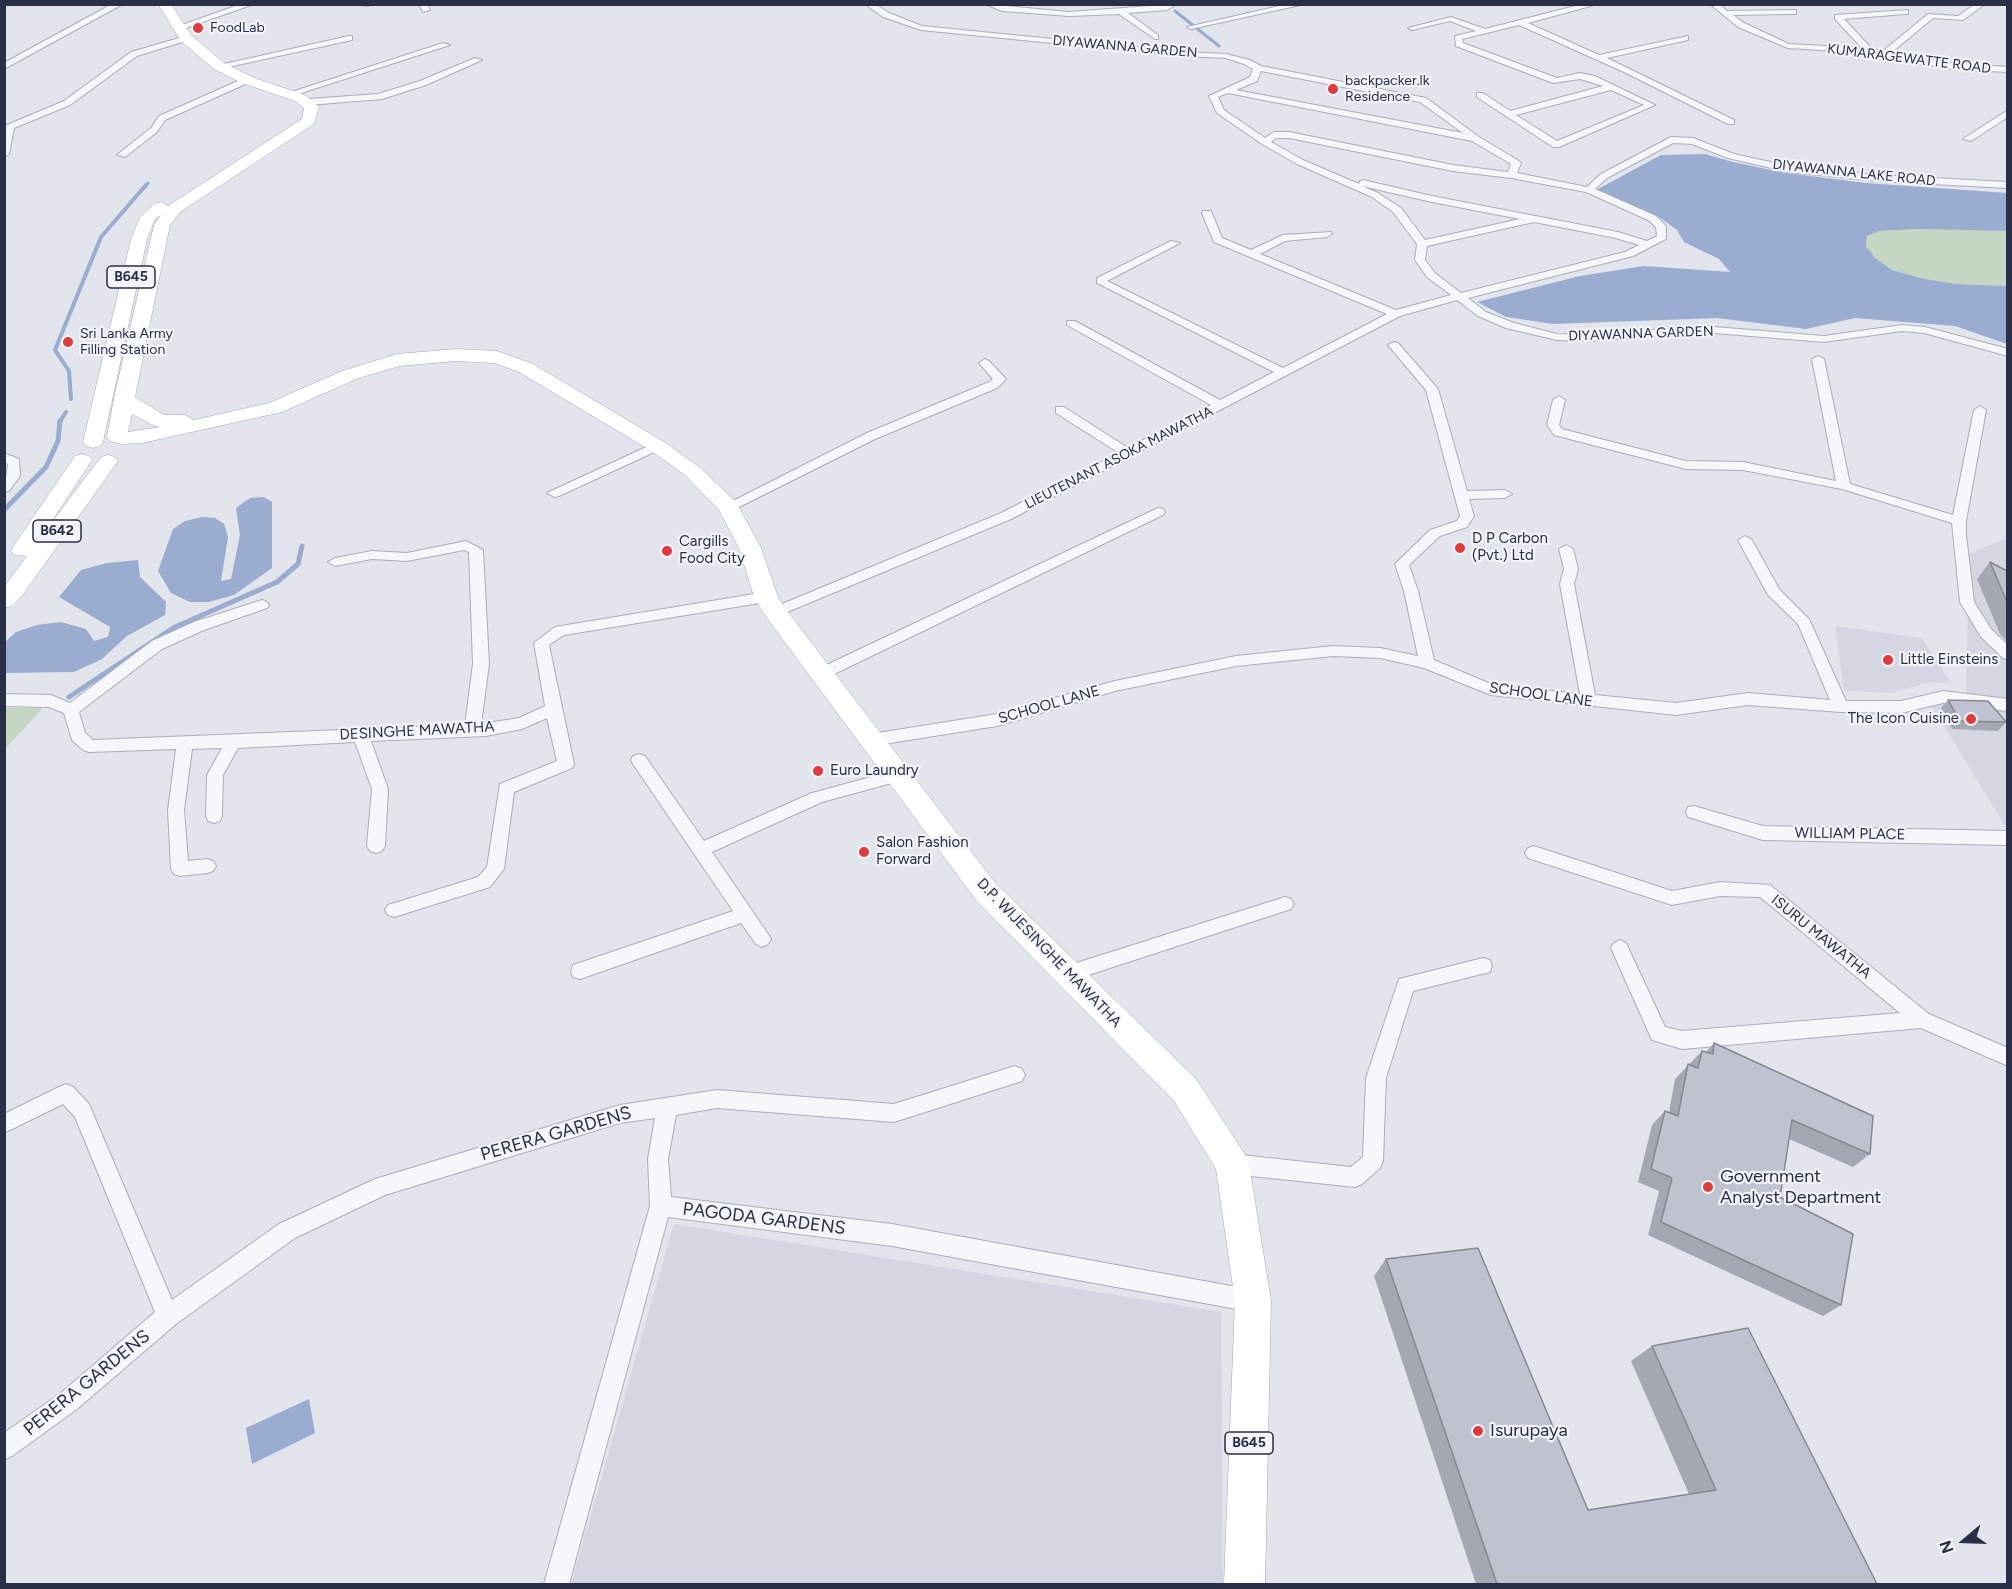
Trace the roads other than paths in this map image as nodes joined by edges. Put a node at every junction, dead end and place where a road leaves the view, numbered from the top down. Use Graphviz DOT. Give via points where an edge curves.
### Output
graph roads {
  1 [pos="119,4"];
  2 [pos="164,4"];
  3 [pos="223,4"];
  4 [pos="250,4"];
  5 [pos="356,4"];
  6 [pos="368,4"];
  7 [pos="869,4"];
  8 [pos="989,4"];
  9 [pos="1112,4"];
  10 [pos="1173,4"];
  11 [pos="1301,4"];
  12 [pos="1594,4"];
  13 [pos="1714,4"];
  14 [pos="1899,4"];
  15 [pos="1982,4"];
  16 [pos="1241,10"];
  17 [pos="1120,12"];
  18 [pos="1793,12"];
  19 [pos="1726,13"];
  20 [pos="1250,15"];
  21 [pos="1519,22"];
  22 [pos="1194,27"];
  23 [pos="180,28"];
  24 [pos="1412,28"];
  25 [pos="1484,32"];
  26 [pos="1155,37"];
  27 [pos="349,38"];
  28 [pos="1685,38"];
  29 [pos="446,45"];
  30 [pos="1869,51"];
  31 [pos="1884,54"];
  32 [pos="1599,57"];
  33 [pos="478,60"];
  34 [pos="219,66"];
  35 [pos="4,67"];
  36 [pos="1257,68"];
  37 [pos="1628,70"];
  38 [pos="2007,70"];
  39 [pos="1592,78"];
  40 [pos="247,80"];
  41 [pos="1611,87"];
  42 [pos="1224,90"];
  43 [pos="289,94"];
  44 [pos="1480,95"];
  45 [pos="308,102"];
  46 [pos="2007,113"];
  47 [pos="1509,114"];
  48 [pos="1731,122"];
  49 [pos="7,128"];
  50 [pos="1476,139"];
  51 [pos="1968,139"];
  52 [pos="1265,142"];
  53 [pos="4,154"];
  54 [pos="122,155"];
  55 [pos="242,165"];
  56 [pos="1511,175"];
  57 [pos="1351,183"];
  58 [pos="2007,185"];
  59 [pos="1589,190"];
  60 [pos="1207,213"];
  61 [pos="1536,219"];
  62 [pos="1327,234"];
  63 [pos="1175,243"];
  64 [pos="1422,244"];
  65 [pos="1649,245"];
  66 [pos="1250,255"];
  67 [pos="1459,297"];
  68 [pos="1396,314"];
  69 [pos="1071,323"];
  70 [pos="1394,345"];
  71 [pos="2007,353"];
  72 [pos="1818,359"];
  73 [pos="985,363"];
  74 [pos="1283,372"];
  75 [pos="124,398"];
  76 [pos="1559,400"];
  77 [pos="1220,405"];
  78 [pos="274,408"];
  79 [pos="1060,410"];
  80 [pos="1980,410"];
  81 [pos="216,420"];
  82 [pos="657,446"];
  83 [pos="116,448"];
  84 [pos="87,451"];
  85 [pos="1128,453"];
  86 [pos="4,457"];
  87 [pos="1844,486"];
  88 [pos="4,488"];
  89 [pos="554,493"];
  90 [pos="1505,494"];
  91 [pos="1463,495"];
  92 [pos="728,507"];
  93 [pos="1158,512"];
  94 [pos="1959,521"];
  95 [pos="1745,540"];
  96 [pos="1566,549"];
  97 [pos="335,562"];
  98 [pos="4,572"];
  99 [pos="4,600"];
  100 [pos="262,605"];
  101 [pos="771,605"];
  102 [pos="2007,654"];
  103 [pos="1427,663"];
  104 [pos="823,673"];
  105 [pos="4,700"];
  106 [pos="1589,702"];
  107 [pos="2007,705"];
  108 [pos="1841,706"];
  109 [pos="553,709"];
  110 [pos="71,710"];
  111 [pos="472,731"];
  112 [pos="360,734"];
  113 [pos="871,740"];
  114 [pos="233,742"];
  115 [pos="185,744"];
  116 [pos="639,760"];
  117 [pos="897,776"];
  118 [pos="1694,812"];
  119 [pos="214,816"];
  120 [pos="2007,838"];
  121 [pos="376,846"];
  122 [pos="700,850"];
  123 [pos="1534,853"];
  124 [pos="207,866"];
  125 [pos="1285,904"];
  126 [pos="394,910"];
  127 [pos="745,914"];
  128 [pos="762,939"];
  129 [pos="1620,948"];
  130 [pos="1483,966"];
  131 [pos="580,971"];
  132 [pos="1070,973"];
  133 [pos="1922,1020"];
  134 [pos="2007,1057"];
  135 [pos="1015,1075"];
  136 [pos="667,1107"];
  137 [pos="4,1124"];
  138 [pos="1232,1164"];
  139 [pos="661,1206"];
  140 [pos="1253,1301"];
  141 [pos="168,1316"];
  142 [pos="4,1448"];
  143 [pos="556,1584"];
  144 [pos="1245,1584"];
  1 -- 35 [label="street"];
  2 -- 23 [label="main road"];
  3 -- 23 [label="street"];
  4 -- 23 [label="street"];
  5 -- 6 [label="street"];
  7 -- 36 [label="street, DIYAWANNA GARDEN" via="921,28 1226,56"];
  8 -- 17 [label="street" via="1038,13"];
  9 -- 17 [label="street"];
  10 -- 17 [label="street" via="1167,8"];
  11 -- 20 [label="street"];
  12 -- 21 [label="street"];
  13 -- 19 [label="street, KUMARAGEWATTE ROAD"];
  14 -- 30 [label="street" via="1905,12 1838,16"];
  15 -- 31 [label="street" via="1960,18 1931,16"];
  16 -- 20 [label="street"];
  17 -- 26 [label="street"];
  18 -- 19 [label="street"];
  19 -- 30 [label="street, KUMARAGEWATTE ROAD" via="1741,25 1788,46"];
  20 -- 22 [label="street"];
  21 -- 25 [label="street"];
  21 -- 32 [label="street"];
  23 -- 34 [label="main road"];
  23 -- 49 [label="street" via="134,54 67,103"];
  24 -- 25 [label="street" via="1451,19"];
  25 -- 39 [label="street" via="1458,38 1459,44 1556,81"];
  27 -- 34 [label="street"];
  28 -- 32 [label="street"];
  29 -- 43 [label="street"];
  30 -- 31 [label="street, KUMARAGEWATTE ROAD"];
  31 -- 38 [label="street, KUMARAGEWATTE ROAD" via="1948,66"];
  32 -- 37 [label="street"];
  33 -- 45 [label="street" via="380,97"];
  34 -- 40 [label="main road"];
  36 -- 42 [label="street" via="1254,79"];
  36 -- 50 [label="street, DIYAWANNA GARDEN" via="1424,99"];
  37 -- 39 [label="street"];
  37 -- 48 [label="street"];
  39 -- 41 [label="street"];
  40 -- 43 [label="main road"];
  40 -- 54 [label="street" via="162,118 154,130"];
  41 -- 47 [label="street"];
  41 -- 47 [label="street" via="1651,105 1556,145"];
  42 -- 50 [label="street"];
  42 -- 52 [label="street, DIYAWANNA GARDEN" via="1213,96 1220,111"];
  43 -- 45 [label="main road"];
  44 -- 47 [label="street"];
  45 -- 55 [label="main road, B645" via="312,107 309,121"];
  46 -- 51 [label="street"];
  49 -- 53 [label="street"];
  50 -- 56 [label="street" via="1516,163"];
  52 -- 56 [label="street" via="1274,135 1289,135 1453,168"];
  52 -- 57 [label="street, DIYAWANNA GARDEN"];
  55 -- 75 [label="main road, B645" via="174,209 162,225"];
  55 -- 84 [label="main road, B645" via="168,201 148,217 139,239"];
  56 -- 59 [label="street"];
  57 -- 61 [label="street, DIYAWANNA GARDEN"];
  57 -- 64 [label="street, DIYAWANNA GARDEN" via="1397,210"];
  58 -- 59 [label="street, DIYAWANNA LAKE ROAD" via="1789,169 1731,156 1693,141 1671,140 1604,176"];
  59 -- 65 [label="street" via="1652,218 1661,226 1662,237"];
  60 -- 66 [label="street" via="1218,240"];
  61 -- 64 [label="street"];
  61 -- 65 [label="street, DIYAWANNA GARDEN"];
  62 -- 66 [label="street" via="1283,238"];
  63 -- 74 [label="street" via="1101,280 1102,283"];
  64 -- 67 [label="street, DIYAWANNA GARDEN" via="1420,260 1431,275"];
  65 -- 67 [label="street" via="1629,254"];
  66 -- 68 [label="street"];
  67 -- 68 [label="street, LIEUTENANT ASOKA MAWATHA"];
  67 -- 71 [label="street, DIYAWANNA GARDEN" via="1482,314 1510,326 1557,337 1702,329 1824,339 1902,328 1925,330"];
  68 -- 74 [label="street, LIEUTENANT ASOKA MAWATHA"];
  69 -- 77 [label="street"];
  70 -- 91 [label="street" via="1432,389"];
  72 -- 87 [label="street"];
  73 -- 92 [label="street" via="1000,379 993,385 871,436"];
  74 -- 77 [label="street, LIEUTENANT ASOKA MAWATHA"];
  75 -- 81 [label="main road" via="160,421"];
  75 -- 83 [label="main road, B645"];
  76 -- 87 [label="street" via="1553,424 1558,432 1686,465 1743,466"];
  77 -- 85 [label="street, LIEUTENANT ASOKA MAWATHA"];
  78 -- 81 [label="main road, D.P. WIJESINGHE MAWATHA / B645"];
  78 -- 82 [label="main road, D.P. WIJESINGHE MAWATHA / B645" via="349,375 397,360 456,354 497,357 526,368"];
  78 -- 83 [label="main road, D.P. WIJESINGHE MAWATHA / B645" via="236,430 204,440"];
  79 -- 85 [label="street"];
  80 -- 94 [label="street"];
  81 -- 83 [label="main road, D.P. WIJESINGHE MAWATHA / B645" via="142,436"];
  82 -- 89 [label="street"];
  82 -- 92 [label="main road, D.P. WIJESINGHE MAWATHA / B645" via="692,471"];
  83 -- 84 [label="main road" via="93,463"];
  83 -- 99 [label="main road, B642"];
  84 -- 98 [label="main road, B642"];
  85 -- 101 [label="street, LIEUTENANT ASOKA MAWATHA" via="1006,516"];
  86 -- 88 [label="street" via="14,462 14,476"];
  87 -- 94 [label="street"];
  90 -- 91 [label="street"];
  91 -- 103 [label="street" via="1467,516 1462,524 1435,533 1402,564 1412,591"];
  92 -- 101 [label="main road, D.P. WIJESINGHE MAWATHA / B645" via="750,548"];
  93 -- 104 [label="street"];
  94 -- 102 [label="street" via="1967,602 1986,633"];
  95 -- 108 [label="street" via="1773,592 1804,622"];
  96 -- 106 [label="street" via="1571,568 1567,584"];
  97 -- 111 [label="street" via="372,555 407,557 466,545 476,550 481,664"];
  100 -- 110 [label="street" via="199,626 158,645"];
  101 -- 104 [label="main road, D.P. WIJESINGHE MAWATHA / B645"];
  101 -- 109 [label="street" via="560,631 540,643"];
  103 -- 106 [label="street, SCHOOL LANE" via="1491,690"];
  103 -- 113 [label="street, SCHOOL LANE" via="1380,653 1333,651 1236,661 1115,686 997,720"];
  104 -- 113 [label="main road, D.P. WIJESINGHE MAWATHA / B645"];
  105 -- 110 [label="street" via="51,701"];
  106 -- 108 [label="street, SCHOOL LANE" via="1676,709 1748,699"];
  107 -- 108 [label="street, SCHOOL LANE" via="1943,697 1901,707"];
  109 -- 111 [label="street, DESINGHE MAWATHA" via="522,723"];
  109 -- 126 [label="street" via="566,764 506,789 495,869 484,882"];
  110 -- 115 [label="street, DESINGHE MAWATHA" via="78,736 89,746"];
  111 -- 112 [label="street, DESINGHE MAWATHA"];
  112 -- 114 [label="street, DESINGHE MAWATHA"];
  112 -- 121 [label="street" via="380,789"];
  113 -- 117 [label="main road, D.P. WIJESINGHE MAWATHA / B645"];
  114 -- 115 [label="street, DESINGHE MAWATHA"];
  114 -- 119 [label="street" via="215,775"];
  115 -- 124 [label="street" via="176,810 180,869"];
  116 -- 122 [label="street"];
  117 -- 122 [label="street" via="818,796"];
  117 -- 132 [label="main road, D.P. WIJESINGHE MAWATHA / B645" via="986,892"];
  118 -- 120 [label="street, WILLIAM PLACE" via="1763,832"];
  122 -- 127 [label="street"];
  123 -- 133 [label="street, ISURU MAWATHA" via="1672,898 1720,889 1764,890"];
  125 -- 132 [label="street"];
  127 -- 128 [label="street"];
  127 -- 131 [label="street"];
  129 -- 133 [label="street, ISURU MAWATHA" via="1659,1034 1682,1040"];
  130 -- 138 [label="street" via="1406,985 1376,1078 1373,1161 1355,1177"];
  132 -- 138 [label="main road, D.P. WIJESINGHE MAWATHA / B645" via="1185,1090"];
  133 -- 134 [label="street, ISURU MAWATHA"];
  135 -- 136 [label="street, PERERA GARDENS" via="894,1113 717,1099"];
  136 -- 139 [label="street" via="658,1159"];
  136 -- 141 [label="street, PERERA GARDENS" via="620,1114 382,1186 287,1231"];
  137 -- 141 [label="street" via="66,1093 82,1111"];
  138 -- 140 [label="main road, D.P. WIJESINGHE MAWATHA / B645"];
  139 -- 140 [label="street, PAGODA GARDENS" via="892,1235"];
  139 -- 143 [label="street, PAGODA GARDENS"];
  140 -- 144 [label="main road, D.P. WIJESINGHE MAWATHA / B645"];
  141 -- 142 [label="street, PERERA GARDENS" via="69,1401"];
}
